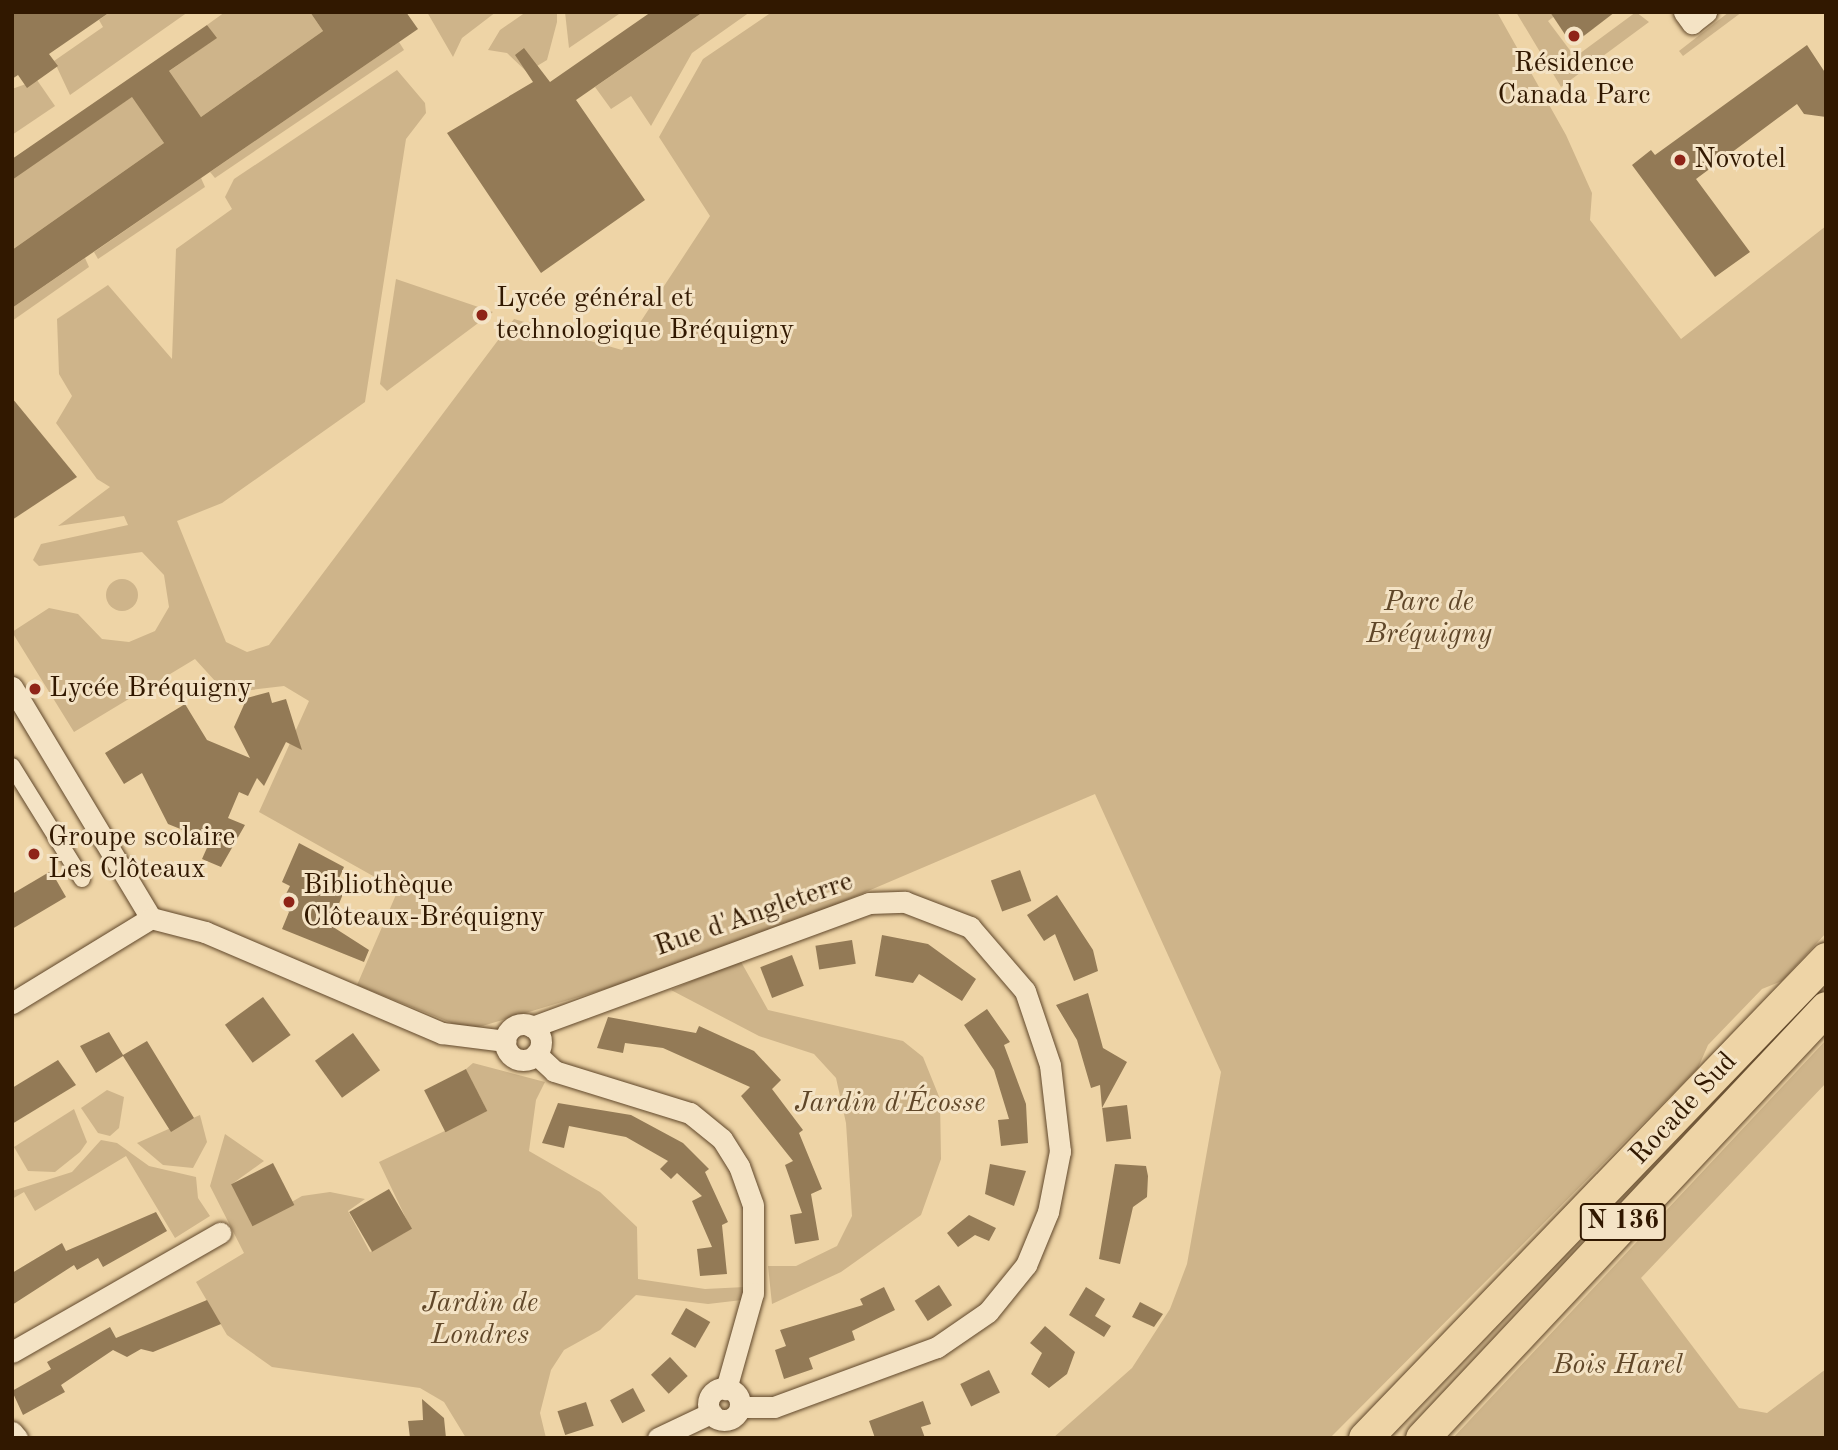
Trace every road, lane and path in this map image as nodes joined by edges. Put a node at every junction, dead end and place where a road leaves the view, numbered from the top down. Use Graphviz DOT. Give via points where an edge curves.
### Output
graph roads {
  1 [pos="1685,12"];
  2 [pos="1706,12"];
  3 [pos="12,687"];
  4 [pos="12,766"];
  5 [pos="82,879"];
  6 [pos="150,918"];
  7 [pos="1826,959"];
  8 [pos="12,1003"];
  9 [pos="1826,1008"];
  10 [pos="532,1027"];
  11 [pos="505,1041"];
  12 [pos="536,1055"];
  13 [pos="220,1233"];
  14 [pos="12,1352"];
  15 [pos="726,1389"];
  16 [pos="740,1407"];
  17 [pos="711,1413"];
  18 [pos="12,1432"];
  19 [pos="17,1438"];
  20 [pos="658,1438"];
  21 [pos="1365,1438"];
  22 [pos="1422,1438"];
  1 -- 2 [label="street" via="1692,23"];
  3 -- 6 [label="street"];
  4 -- 5 [label="street"];
  6 -- 8 [label="street"];
  6 -- 11 [label="street" via="205,932 442,1033"];
  7 -- 21 [label="highway, Rocade Sud / N 136"];
  9 -- 22 [label="highway, Rocade Sud / N 136"];
  10 -- 11 [label="street" via="511,1028"];
  10 -- 12 [label="street" via="540,1037"];
  10 -- 16 [label="street, Rue d'Angleterre" via="869,902 905,902 970,927 1025,991 1050,1065 1060,1151 1048,1212 1026,1265 988,1312 946,1343 774,1407"];
  11 -- 12 [label="street" via="516,1059"];
  12 -- 15 [label="street" via="554,1071 690,1113 722,1139 739,1166 752,1205 753,1293"];
  13 -- 14 [label="street"];
  15 -- 16 [label="street"];
  15 -- 17 [label="street" via="709,1398"];
  16 -- 17 [label="street, Rue d'Angleterre" via="725,1420"];
  17 -- 20 [label="street"];
  18 -- 19 [label="street"];
}
